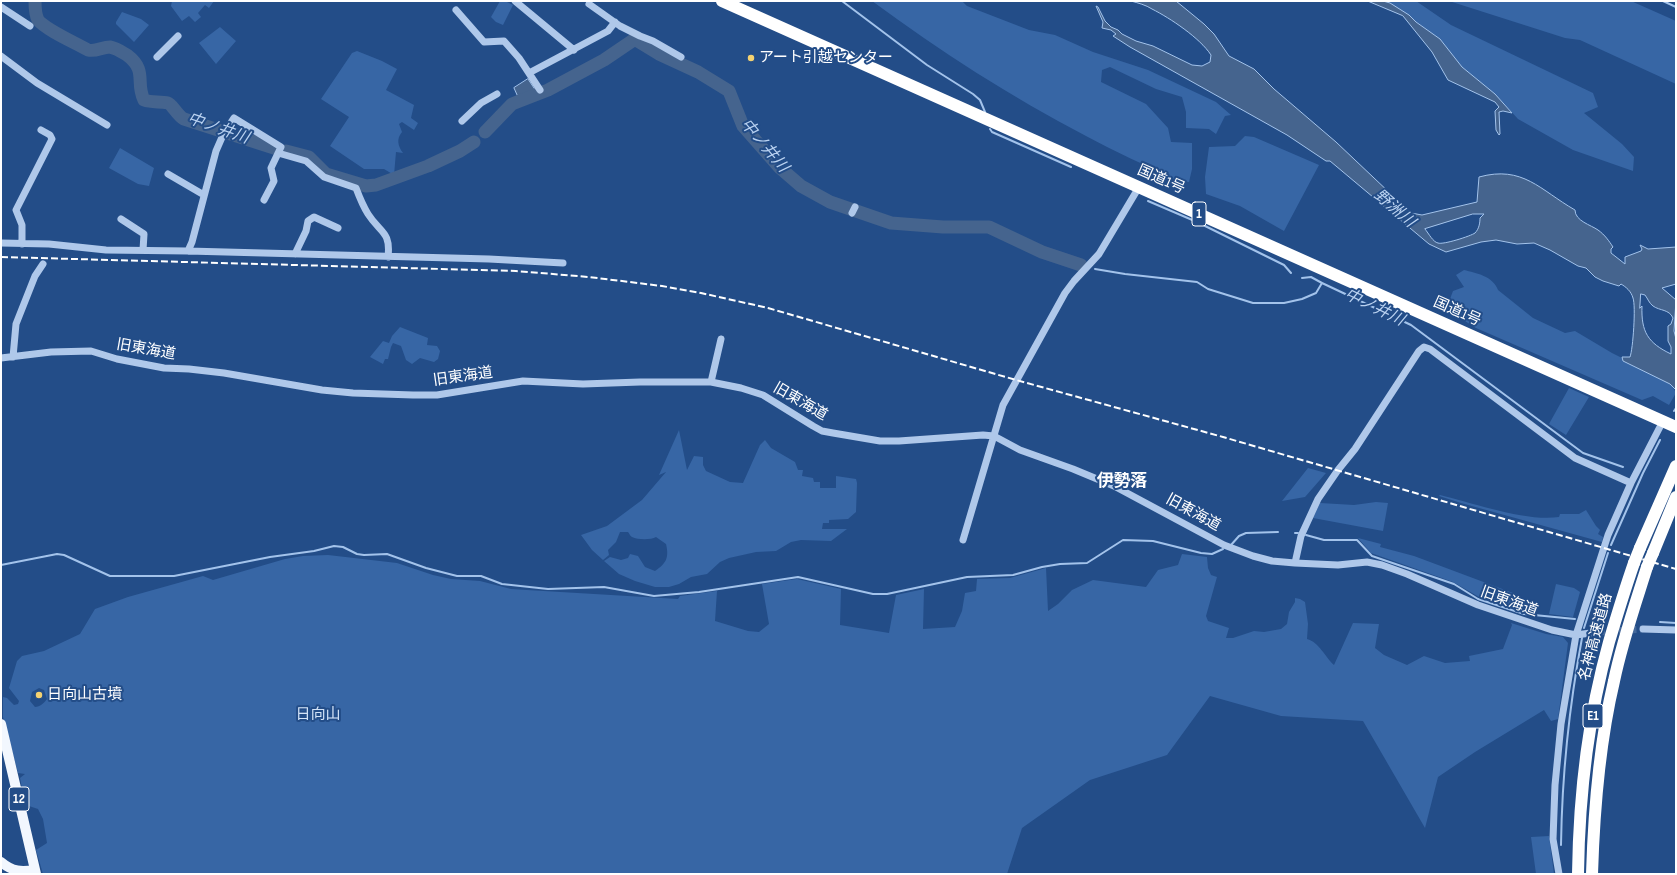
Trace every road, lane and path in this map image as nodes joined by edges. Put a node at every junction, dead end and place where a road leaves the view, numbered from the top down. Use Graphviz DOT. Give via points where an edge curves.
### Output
graph roads {
  1 [pos="515,1"];
  2 [pos="722,1"];
  3 [pos="589,4"];
  4 [pos="1,6"];
  5 [pos="456,10"];
  6 [pos="615,22"];
  7 [pos="30,26"];
  8 [pos="178,36"];
  9 [pos="574,50"];
  10 [pos="1,56"];
  11 [pos="157,58"];
  12 [pos="681,58"];
  13 [pos="530,73"];
  14 [pos="540,90"];
  15 [pos="497,94"];
  16 [pos="462,121"];
  17 [pos="107,126"];
  18 [pos="41,130"];
  19 [pos="278,153"];
  20 [pos="168,174"];
  21 [pos="1139,187"];
  22 [pos="204,195"];
  23 [pos="264,200"];
  24 [pos="122,219"];
  25 [pos="338,228"];
  26 [pos="1,243"];
  27 [pos="22,244"];
  28 [pos="143,250"];
  29 [pos="188,251"];
  30 [pos="295,254"];
  31 [pos="388,257"];
  32 [pos="563,263"];
  33 [pos="43,264"];
  34 [pos="721,339"];
  35 [pos="13,357"];
  36 [pos="1,358"];
  37 [pos="711,382"];
  38 [pos="1662,421"];
  39 [pos="1676,427"];
  40 [pos="994,436"];
  41 [pos="1676,466"];
  42 [pos="1631,483"];
  43 [pos="1676,497"];
  44 [pos="962,540"];
  45 [pos="1295,564"];
  46 [pos="1643,629"];
  47 [pos="1676,630"];
  48 [pos="1598,632"];
  49 [pos="1576,635"];
  50 [pos="1,724"];
  51 [pos="1,862"];
  52 [pos="36,872"];
  53 [pos="1560,874"];
  54 [pos="1578,874"];
  55 [pos="1592,874"];
  1 -- 9 [label="street"];
  2 -- 21 [label="highway, 国道1号 / 1"];
  3 -- 6 [label="street"];
  4 -- 7 [label="street"];
  5 -- 13 [label="street" via="484,42 504,41"];
  6 -- 9 [label="street" via="608,31"];
  6 -- 12 [label="street"];
  8 -- 11 [label="street"];
  9 -- 13 [label="street"];
  10 -- 17 [label="street" via="37,84"];
  13 -- 14 [label="street"];
  15 -- 16 [label="street" via="481,103"];
  18 -- 27 [label="street" via="52,139 16,210 22,225"];
  19 -- 22 [label="street" via="281,147 234,118 216,151"];
  19 -- 23 [label="street" via="271,168 274,181"];
  19 -- 31 [label="street" via="306,161 324,177 356,188 368,214 389,242"];
  20 -- 22 [label="street"];
  21 -- 38 [label="highway, 国道1号 / 1"];
  21 -- 40 [label="street" via="1099,254 1064,293 1003,405"];
  22 -- 29 [label="street"];
  24 -- 28 [label="street" via="144,234"];
  25 -- 30 [label="street" via="314,217 308,221"];
  26 -- 27 [label="street"];
  27 -- 28 [label="street"];
  28 -- 29 [label="street"];
  29 -- 30 [label="street"];
  30 -- 31 [label="street"];
  31 -- 32 [label="street"];
  33 -- 35 [label="street" via="35,276 16,324"];
  34 -- 37 [label="street"];
  35 -- 36 [label="street, 旧東海道"];
  35 -- 37 [label="street, 旧東海道" via="91,351 151,367 224,373 353,393 437,395 523,381 583,384"];
  37 -- 40 [label="street, 旧東海道" via="763,395 822,431 880,441"];
  38 -- 39 [label="highway, 国道1号 / 1"];
  38 -- 42 [label="street"];
  40 -- 44 [label="street"];
  40 -- 45 [label="street, 旧東海道" via="1020,450 1114,486 1231,548 1272,561"];
  41 -- 54 [label="highway, 名神高速道路 / E1, bridge" via="1634,563 1609,642 1590,729 1582,794"];
  42 -- 45 [label="street" via="1575,458 1424,347 1318,499 1301,536"];
  42 -- 49 [label="street" via="1608,534"];
  43 -- 55 [label="highway, 名神高速道路 / E1, bridge" via="1647,567 1621,653 1604,731 1596,796"];
  45 -- 49 [label="street, 旧東海道" via="1338,565 1367,562 1382,565 1478,605 1552,630"];
  46 -- 47 [label="street"];
  48 -- 49 [label="street, 旧東海道"];
  49 -- 53 [label="street" via="1561,724 1555,785 1553,839"];
  50 -- 52 [label="main road, 12"];
  51 -- 52 [label="main road" via="16,871"];
}
